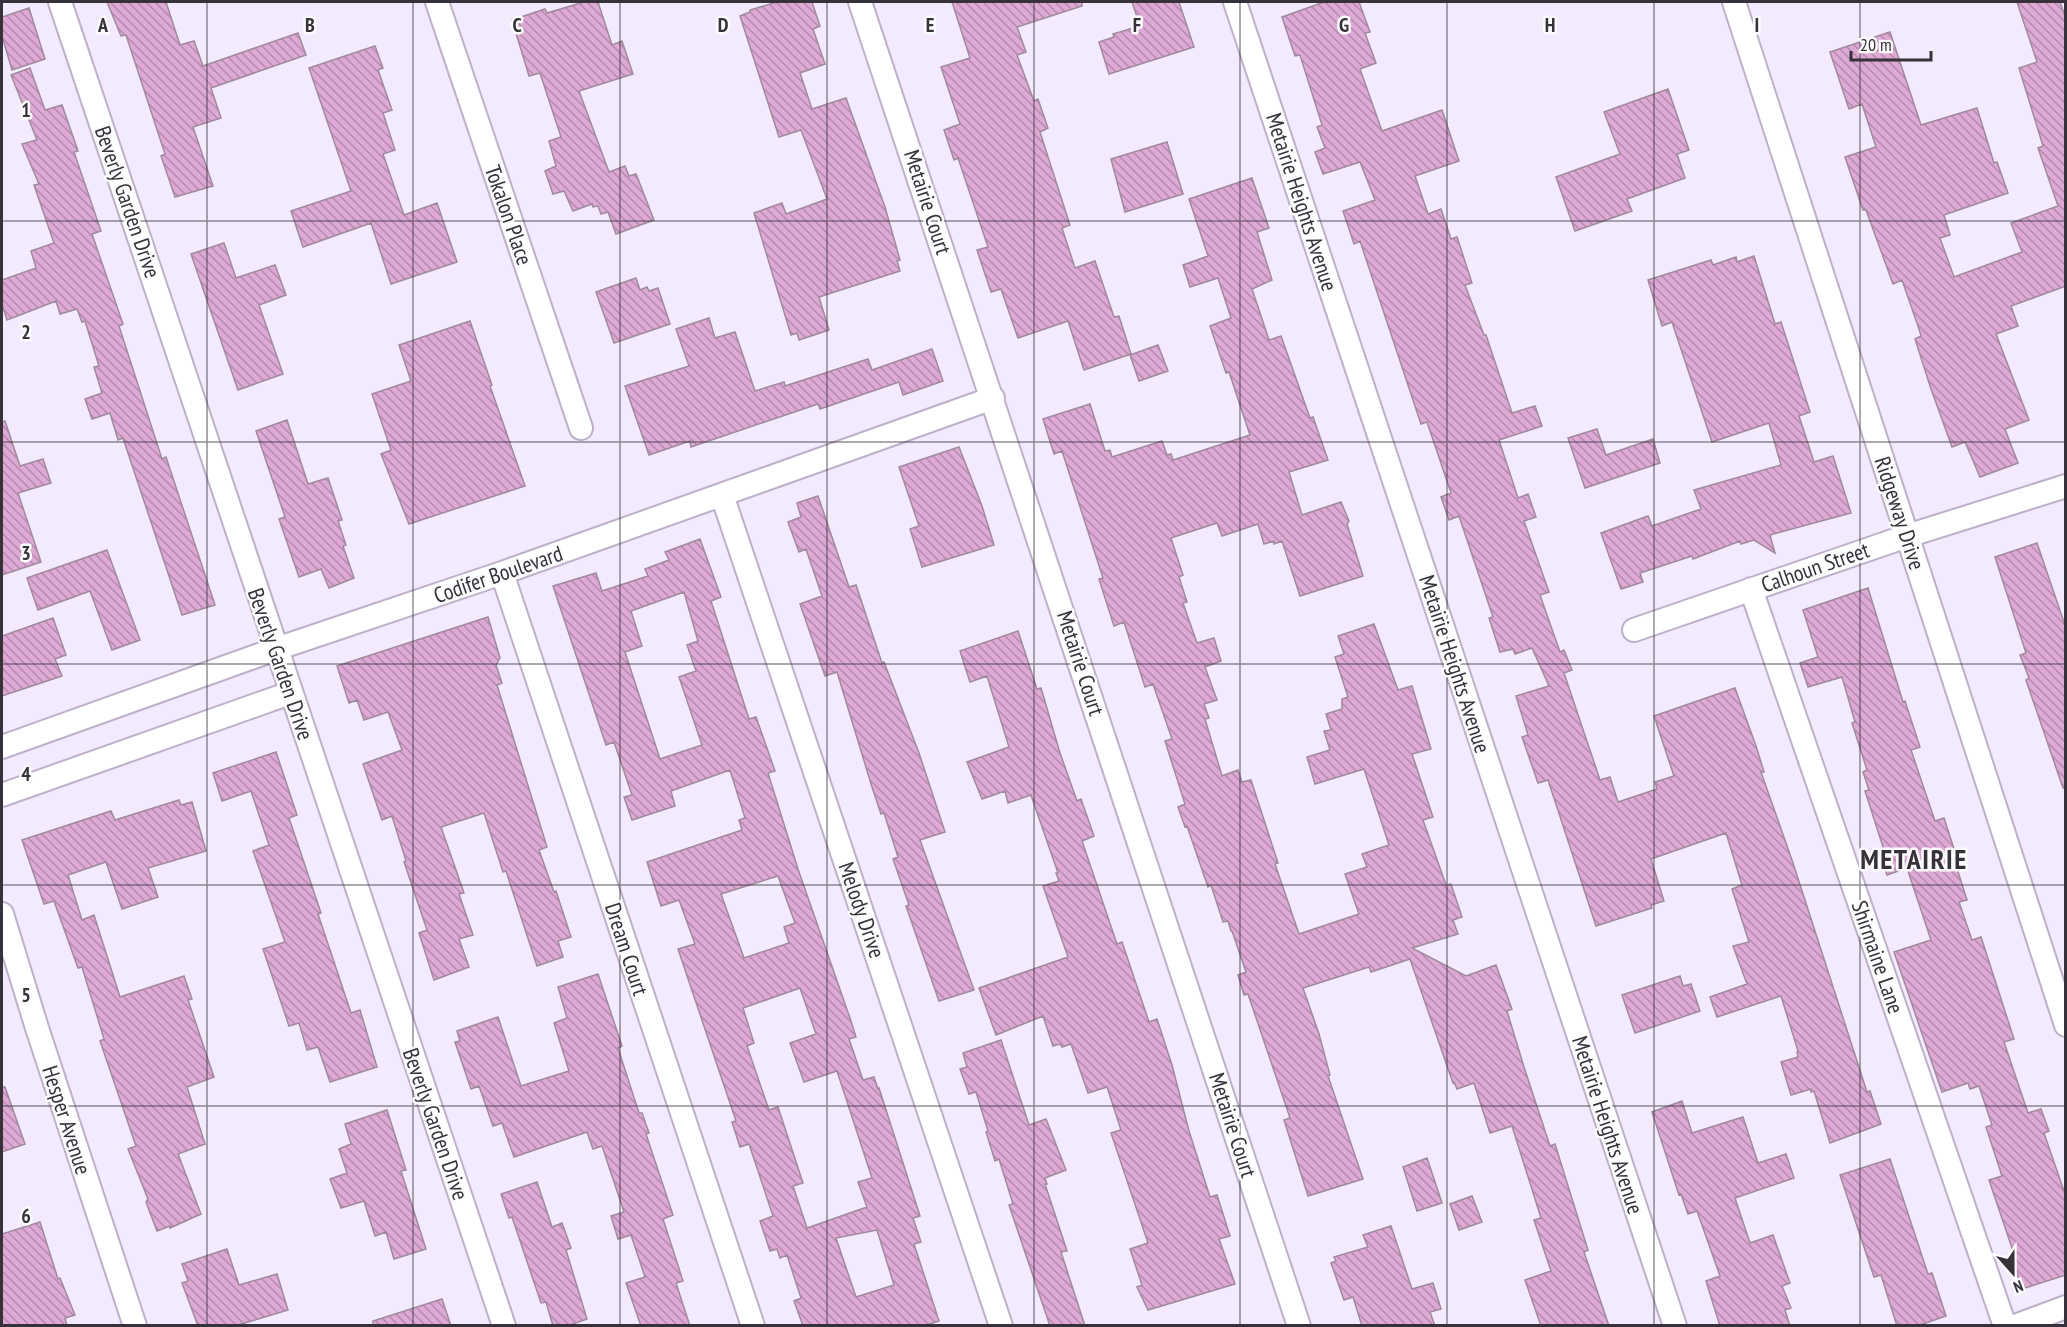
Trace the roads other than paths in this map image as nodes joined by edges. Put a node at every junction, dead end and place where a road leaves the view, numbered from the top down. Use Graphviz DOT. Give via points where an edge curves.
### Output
graph roads {
  1 [pos="60,2"];
  2 [pos="437,2"];
  3 [pos="861,2"];
  4 [pos="1235,2"];
  5 [pos="1734,2"];
  6 [pos="993,398"];
  7 [pos="581,428"];
  8 [pos="2066,486"];
  9 [pos="722,495"];
  10 [pos="1907,536"];
  11 [pos="502,573"];
  12 [pos="1751,589"];
  13 [pos="1634,630"];
  14 [pos="276,649"];
  15 [pos="290,693"];
  16 [pos="2,747"];
  17 [pos="2,795"];
  18 [pos="2,914"];
  19 [pos="2066,1025"];
  20 [pos="2066,1307"];
  21 [pos="135,1326"];
  22 [pos="504,1326"];
  23 [pos="753,1326"];
  24 [pos="1001,1326"];
  25 [pos="1299,1326"];
  26 [pos="1675,1326"];
  27 [pos="2005,1326"];
  28 [pos="2015,1326"];
  1 -- 14 [label="street, Beverly Garden Drive"];
  2 -- 7 [label="street, Tokalon Place"];
  3 -- 6 [label="street, Metairie Court"];
  4 -- 26 [label="street, Metairie Heights Avenue"];
  5 -- 10 [label="street, Ridgeway Drive"];
  6 -- 9 [label="street, Codifer Boulevard"];
  6 -- 25 [label="street, Metairie Court"];
  8 -- 10 [label="street, Calhoun Street"];
  9 -- 11 [label="street, Codifer Boulevard"];
  9 -- 24 [label="street, Melody Drive"];
  10 -- 12 [label="street, Calhoun Street"];
  10 -- 19 [label="street, Ridgeway Drive"];
  11 -- 14 [label="street, Codifer Boulevard"];
  11 -- 23 [label="street, Dream Court"];
  12 -- 13 [label="street, Calhoun Street"];
  12 -- 27 [label="street, Shirmaine Lane"];
  14 -- 15 [label="street, Beverly Garden Drive"];
  14 -- 16 [label="street, Codifer Boulevard"];
  15 -- 17 [label="street"];
  15 -- 22 [label="street, Beverly Garden Drive"];
  18 -- 21 [label="street, Hesper Avenue"];
  20 -- 28 [label="street"];
}
